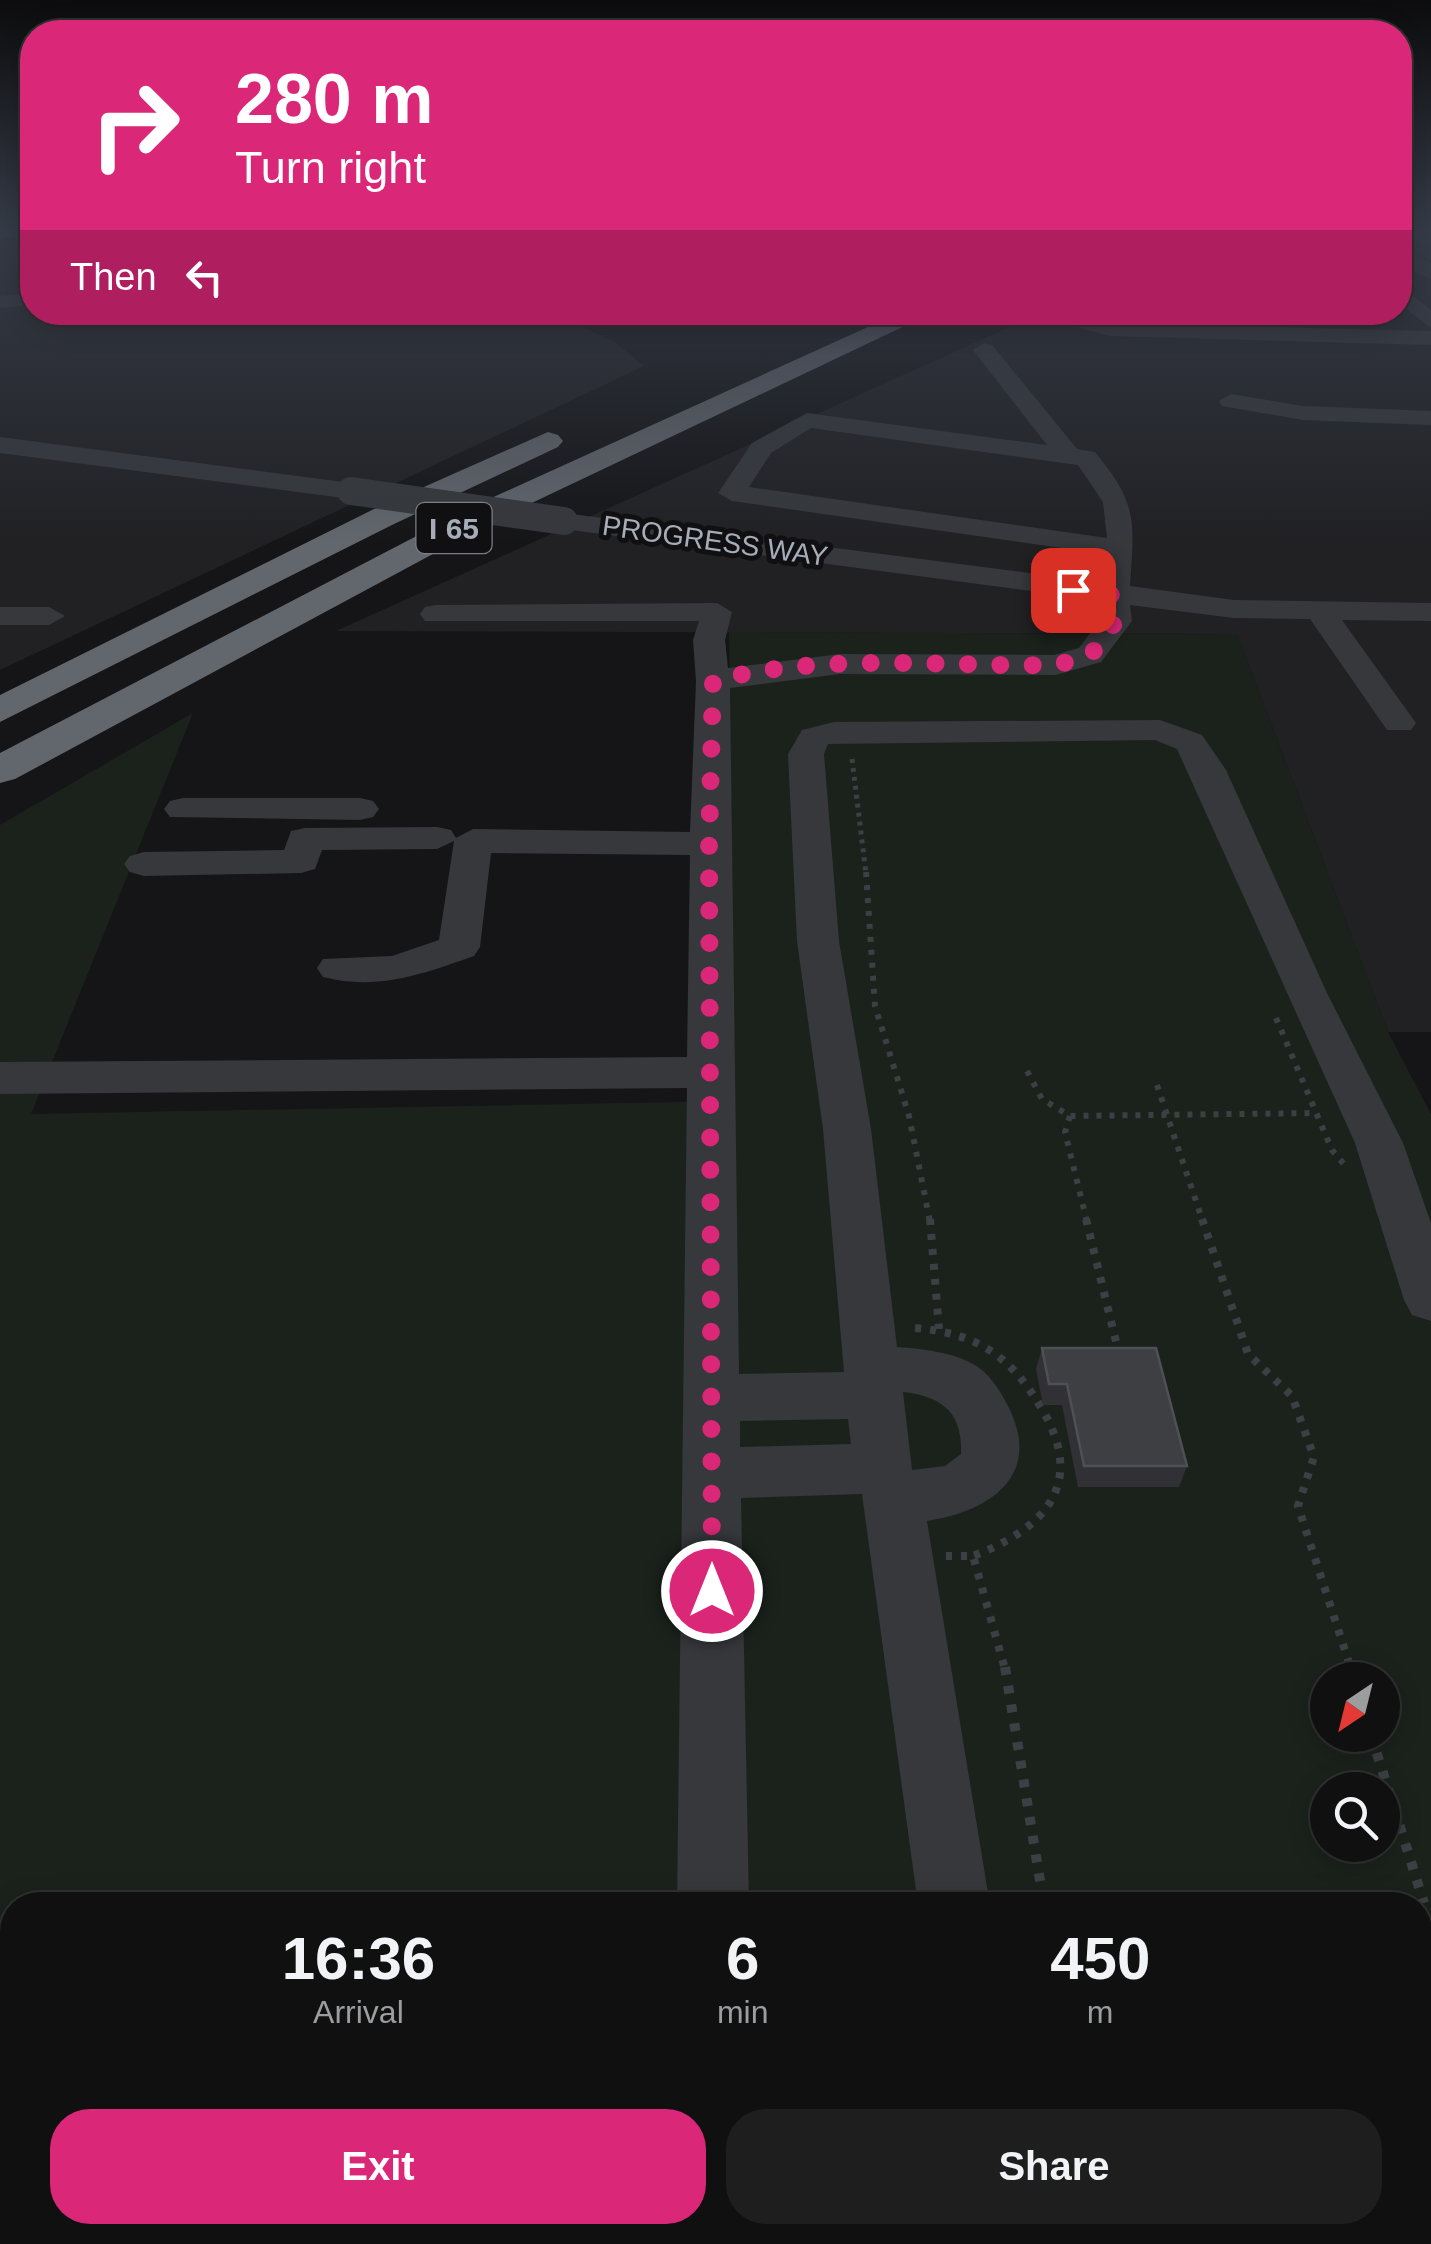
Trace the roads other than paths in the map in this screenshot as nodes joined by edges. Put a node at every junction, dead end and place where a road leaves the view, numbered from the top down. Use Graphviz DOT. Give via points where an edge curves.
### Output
graph roads {
  1 [pos="891,334"];
  2 [pos="1266,334"];
  3 [pos="1431,338"];
  4 [pos="984,350"];
  5 [pos="1231,401"];
  6 [pos="1431,418"];
  7 [pos="575,429"];
  8 [pos="0,445"];
  9 [pos="1068,455"];
  10 [pos="1120,548"];
  11 [pos="1112,595"];
  12 [pos="1320,611"];
  13 [pos="1431,612"];
  14 [pos="436,614"];
  15 [pos="0,616"];
  16 [pos="49,616"];
  17 [pos="713,681"];
  18 [pos="0,710"];
  19 [pos="1399,722"];
  20 [pos="0,770"];
  21 [pos="183,809"];
  22 [pos="308,823"];
  23 [pos="455,840"];
  24 [pos="709,844"];
  25 [pos="144,864"];
  26 [pos="338,968"];
  27 [pos="712,1072"];
  28 [pos="0,1078"];
  29 [pos="1431,1300"];
  30 [pos="875,1381"];
  31 [pos="712,1398"];
  32 [pos="712,1473"];
  33 [pos="893,1508"];
  34 [pos="713,1892"];
  35 [pos="952,1892"];
  1 -- 20 [label="highway, I 65" via="713,407 450,530"];
  2 -- 3 [label="street"];
  4 -- 9 [label="street"];
  5 -- 6 [label="street" via="1303,413"];
  7 -- 18 [label="highway, I 65" via="383,517"];
  8 -- 11 [label="street, PROGRESS WAY, bridge"];
  9 -- 10 [label="street" via="1086,458 1112,486 1124,528"];
  9 -- 10 [label="street" via="806,420 761,448 732,493"];
  10 -- 11 [label="street"];
  11 -- 12 [label="street, PROGRESS WAY" via="1234,610"];
  11 -- 17 [label="street" via="1116,621 1090,656 1056,665 815,665"];
  12 -- 13 [label="street, PROGRESS WAY"];
  12 -- 19 [label="street"];
  14 -- 17 [label="street" via="717,612 709,640"];
  15 -- 16 [label="street"];
  17 -- 24 [label="street"];
  21 -- 22 [label="street"];
  22 -- 23 [label="street"];
  22 -- 25 [label="street" via="301,861"];
  23 -- 24 [label="street"];
  23 -- 26 [label="street" via="459,946 395,969"];
  24 -- 27 [label="street"];
  27 -- 28 [label="street"];
  27 -- 31 [label="street"];
  29 -- 30 [label="street" via="1380,1143 1190,742 1160,730 834,732 814,737 806,754 818,942"];
  30 -- 31 [label="street"];
  30 -- 33 [label="street"];
  30 -- 33 [label="street" via="955,1380 980,1404 990,1432 981,1475 950,1493"];
  31 -- 32 [label="street"];
  32 -- 33 [label="street"];
  32 -- 34 [label="street"];
  33 -- 35 [label="street"];
}
